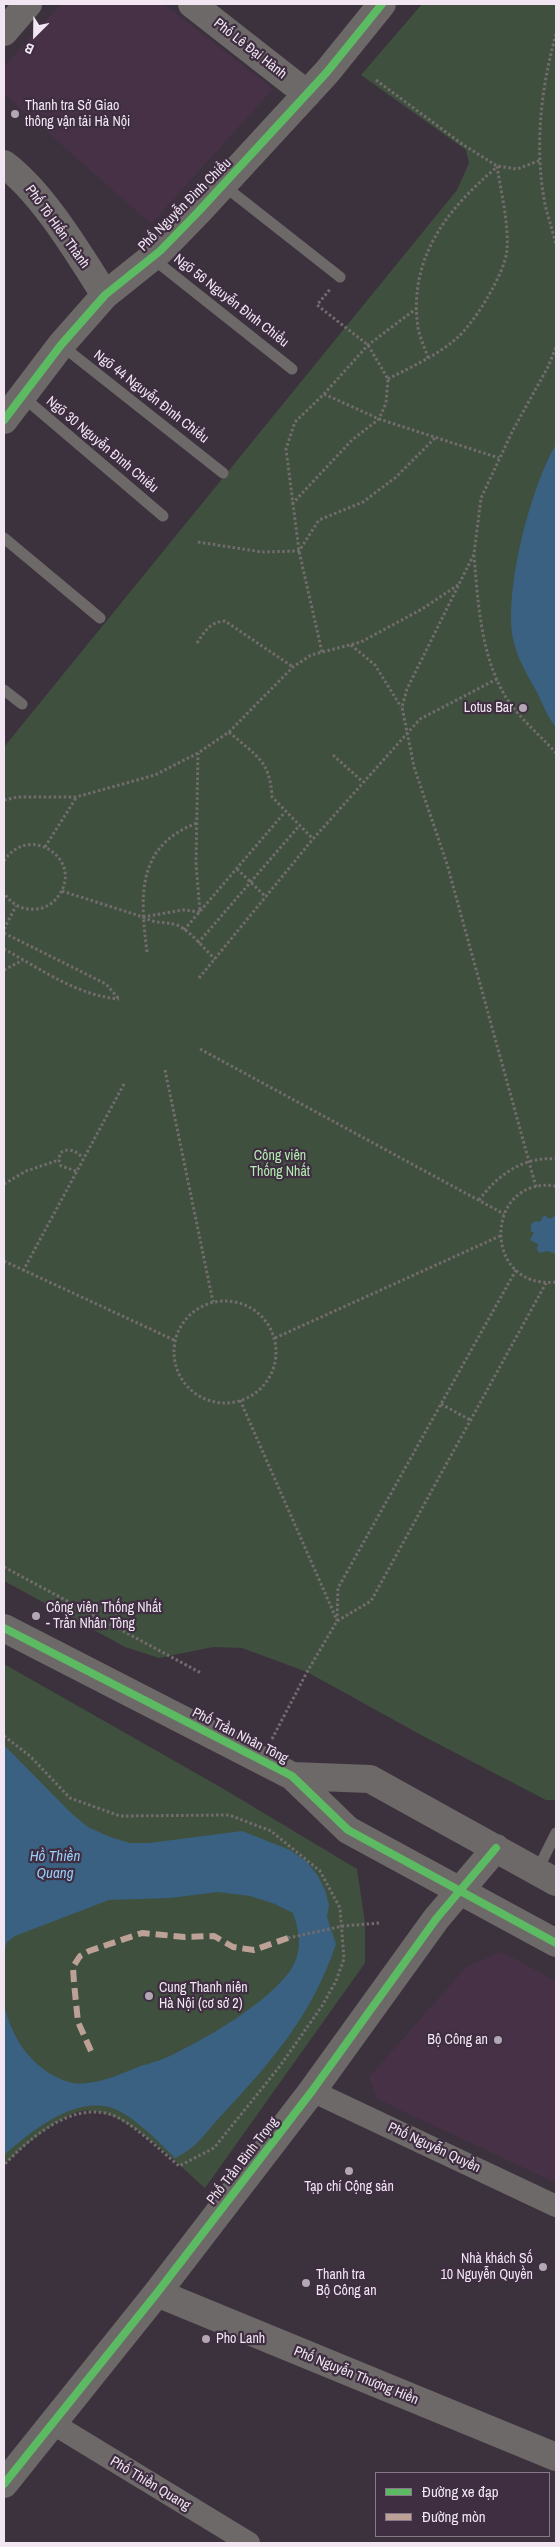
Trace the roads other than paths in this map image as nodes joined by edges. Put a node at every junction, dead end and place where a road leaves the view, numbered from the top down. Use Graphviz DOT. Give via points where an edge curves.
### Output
graph roads {
  1 [pos="28,4"];
  2 [pos="192,4"];
  3 [pos="382,4"];
  4 [pos="4,32"];
  5 [pos="307,94"];
  6 [pos="4,164"];
  7 [pos="223,186"];
  8 [pos="152,258"];
  9 [pos="340,278"];
  10 [pos="106,295"];
  11 [pos="61,345"];
  12 [pos="292,369"];
  13 [pos="22,396"];
  14 [pos="4,420"];
  15 [pos="223,473"];
  16 [pos="163,516"];
  17 [pos="4,538"];
  18 [pos="100,618"];
  19 [pos="4,690"];
  20 [pos="22,704"];
  21 [pos="4,1628"];
  22 [pos="292,1776"];
  23 [pos="556,1834"];
  24 [pos="496,1848"];
  25 [pos="547,1877"];
  26 [pos="461,1890"];
  27 [pos="556,1944"];
  28 [pos="312,2091"];
  29 [pos="556,2206"];
  30 [pos="157,2293"];
  31 [pos="52,2424"];
  32 [pos="556,2457"];
  33 [pos="4,2484"];
  34 [pos="249,2543"];
  1 -- 4 [label="street"];
  2 -- 5 [label="street, Phố Lê Đại Hành"];
  3 -- 5 [label="street, Phố Nguyễn Đình Chiểu"];
  5 -- 7 [label="street, Phố Nguyễn Đình Chiểu"];
  6 -- 10 [label="street, Phố Tô Hiến Thành" via="35,194"];
  7 -- 8 [label="street, Phố Nguyễn Đình Chiểu"];
  7 -- 9 [label="lane"];
  8 -- 10 [label="street, Phố Nguyễn Đình Chiểu"];
  8 -- 12 [label="lane, Ngõ 56 Nguyễn Đình Chiểu"];
  10 -- 11 [label="street, Phố Nguyễn Đình Chiểu"];
  11 -- 13 [label="street, Phố Nguyễn Đình Chiểu"];
  11 -- 15 [label="lane, Ngõ 44 Nguyễn Đình Chiểu"];
  13 -- 14 [label="street, Phố Nguyễn Đình Chiểu"];
  13 -- 16 [label="lane, Ngõ 30 Nguyễn Đình Chiểu"];
  17 -- 18 [label="lane"];
  19 -- 20 [label="lane"];
  21 -- 22 [label="street, Phố Trần Nhân Tông"];
  22 -- 24 [label="street, Phố Trần Nhân Tông" via="370,1779"];
  22 -- 26 [label="street, Phố Trần Nhân Tông" via="348,1830"];
  23 -- 25 [label="lane"];
  24 -- 25 [label="street, Phố Trần Nhân Tông"];
  24 -- 26 [label="street, Phố Trần Bình Trọng"];
  26 -- 27 [label="street, Phố Trần Nhân Tông"];
  26 -- 28 [label="street, Phố Trần Bình Trọng" via="436,1919"];
  28 -- 29 [label="street, Phố Nguyễn Quyền"];
  28 -- 30 [label="street, Phố Trần Bình Trọng"];
  30 -- 31 [label="street, Phố Trần Bình Trọng"];
  30 -- 32 [label="street, Phố Nguyễn Thượng Hiền"];
  31 -- 33 [label="street, Phố Trần Bình Trọng"];
  31 -- 34 [label="street, Phố Thiền Quang"];
}
